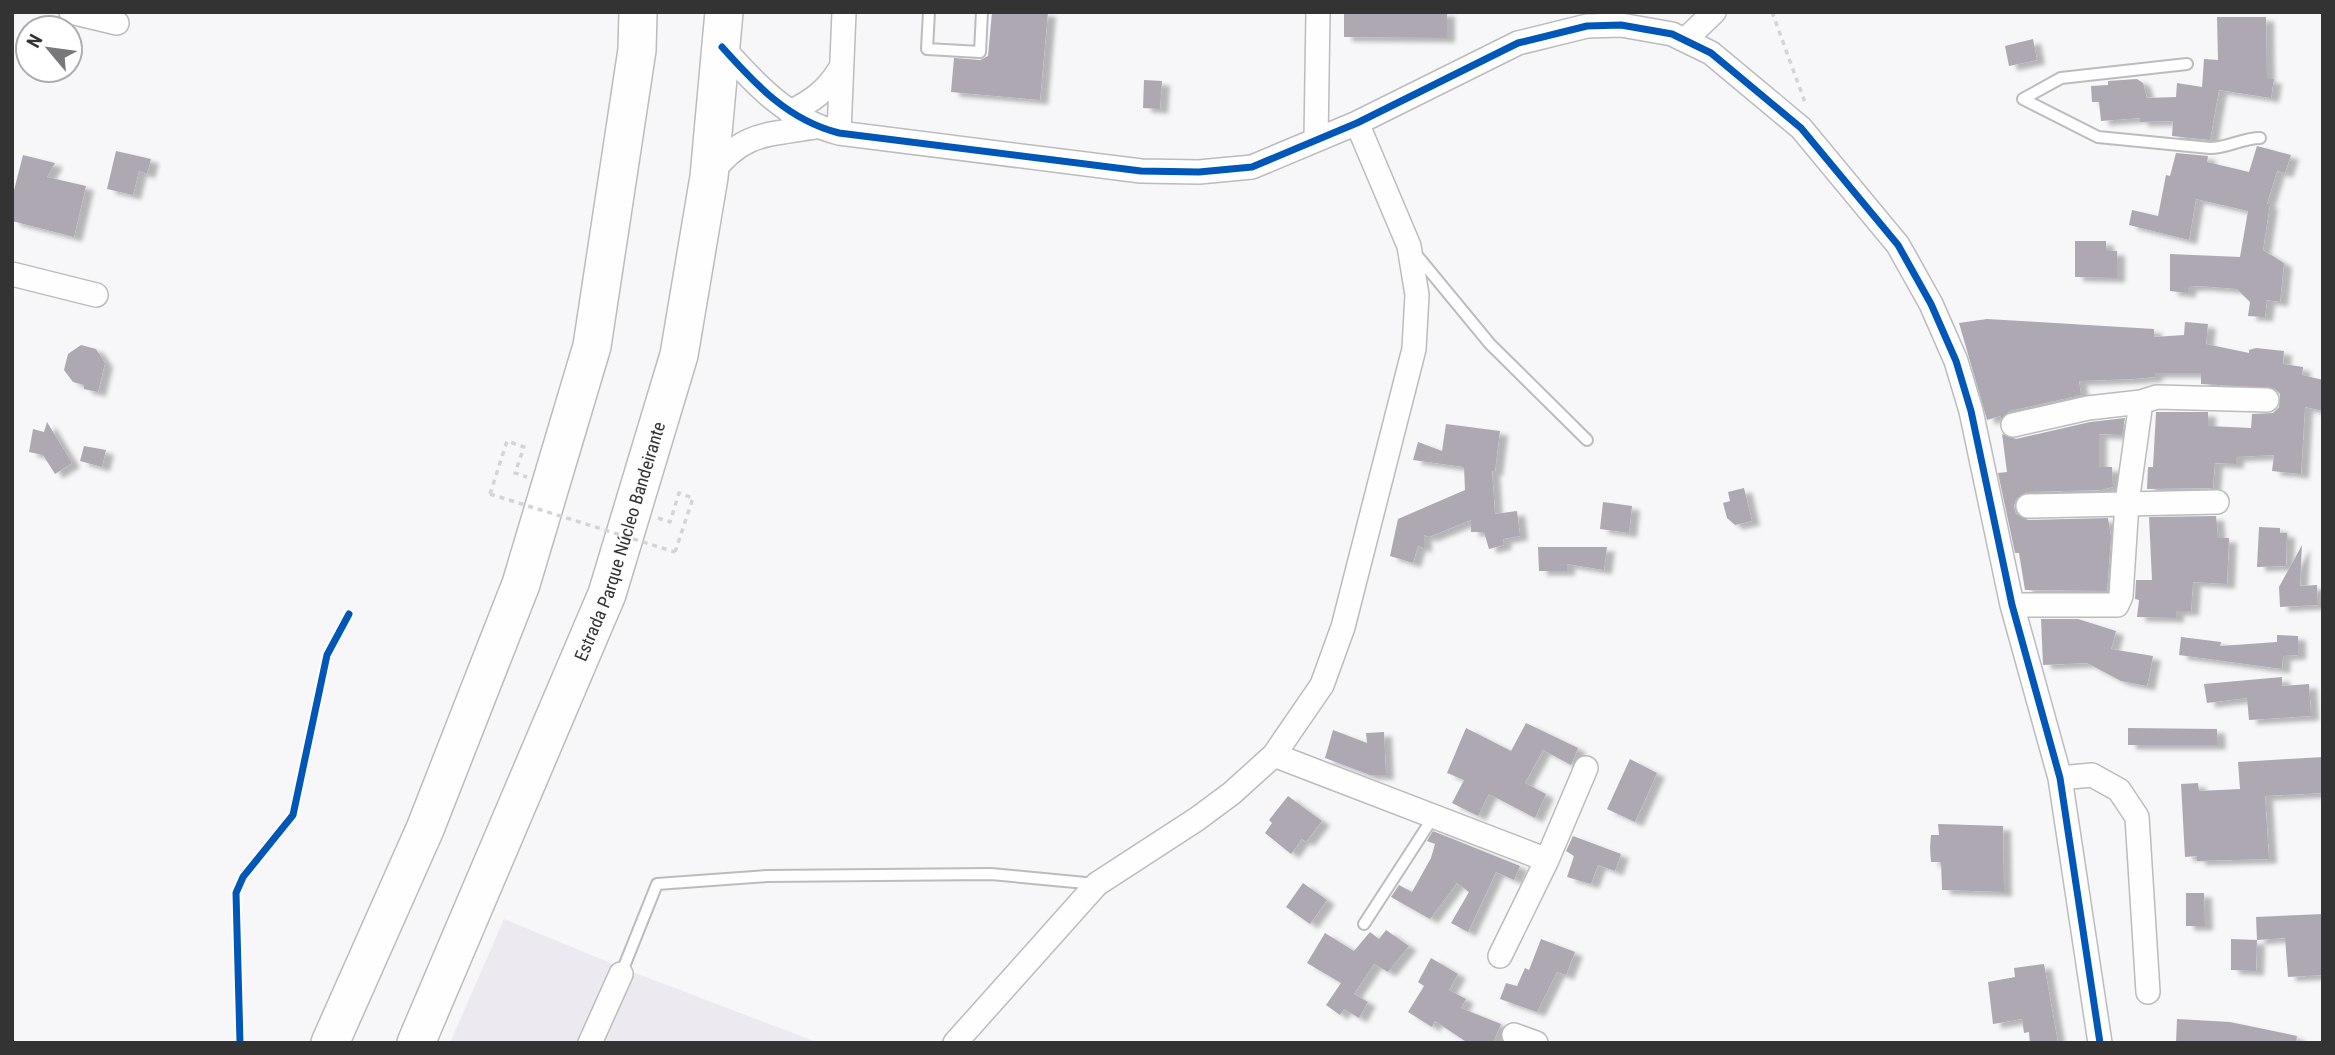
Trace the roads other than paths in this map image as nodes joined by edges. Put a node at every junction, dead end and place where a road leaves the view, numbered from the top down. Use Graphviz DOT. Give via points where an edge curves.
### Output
graph roads {
  1 [pos="71,12"];
  2 [pos="638,12"];
  3 [pos="844,12"];
  4 [pos="982,12"];
  5 [pos="1318,12"];
  6 [pos="1714,12"];
  7 [pos="927,13"];
  8 [pos="117,23"];
  9 [pos="726,28"];
  10 [pos="1685,40"];
  11 [pos="2187,64"];
  12 [pos="840,69"];
  13 [pos="790,112"];
  14 [pos="1357,123"];
  15 [pos="815,127"];
  16 [pos="839,133"];
  17 [pos="2260,138"];
  18 [pos="1316,139"];
  19 [pos="709,177"];
  20 [pos="1409,246"];
  21 [pos="12,274"];
  22 [pos="96,295"];
  23 [pos="2267,400"];
  24 [pos="2141,402"];
  25 [pos="2013,425"];
  26 [pos="1587,440"];
  27 [pos="2217,502"];
  28 [pos="2127,503"];
  29 [pos="2028,506"];
  30 [pos="2012,605"];
  31 [pos="1275,755"];
  32 [pos="1586,768"];
  33 [pos="2060,778"];
  34 [pos="1434,816"];
  35 [pos="1547,860"];
  36 [pos="1097,884"];
  37 [pos="1364,924"];
  38 [pos="1500,956"];
  39 [pos="621,974"];
  40 [pos="2148,992"];
  41 [pos="1514,1035"];
  42 [pos="330,1043"];
  43 [pos="416,1043"];
  44 [pos="590,1043"];
  45 [pos="955,1043"];
  46 [pos="1536,1043"];
  47 [pos="2100,1043"];
  1 -- 8 [label="street"];
  2 -- 42 [label="highway" via="637,50 592,346 525,572 425,829"];
  3 -- 12 [label="street"];
  4 -- 7 [label="lane" via="980,52 927,49"];
  5 -- 18 [label="street"];
  6 -- 10 [label="street"];
  9 -- 13 [label="street" via="761,91"];
  9 -- 19 [label="highway, Estrada Parque Núcleo Bandeirante"];
  10 -- 14 [label="street" via="1620,25 1587,26 1518,43"];
  10 -- 30 [label="street" via="1711,53 1789,116 1898,245 1931,303 1956,361"];
  11 -- 17 [label="lane" via="2061,78 2023,99 2098,137 2210,148"];
  12 -- 13 [label="street" via="829,87"];
  12 -- 16 [label="street"];
  13 -- 15 [label="street"];
  14 -- 18 [label="street"];
  14 -- 20 [label="street"];
  15 -- 16 [label="street"];
  15 -- 19 [label="street" via="739,144"];
  16 -- 18 [label="street" via="1141,171 1199,172 1252,167"];
  19 -- 43 [label="highway, Estrada Parque Núcleo Bandeirante" via="679,355 607,594"];
  20 -- 26 [label="lane" via="1490,344"];
  20 -- 31 [label="street" via="1417,295 1414,349 1343,626 1322,685"];
  21 -- 22 [label="street"];
  23 -- 24 [label="street" via="2157,397"];
  24 -- 25 [label="street"];
  24 -- 28 [label="street"];
  27 -- 28 [label="street"];
  28 -- 29 [label="street"];
  28 -- 30 [label="street" via="2117,605"];
  30 -- 33 [label="street"];
  31 -- 34 [label="street"];
  31 -- 36 [label="street" via="1197,819"];
  32 -- 35 [label="street"];
  33 -- 40 [label="street" via="2092,775 2119,790 2137,817"];
  33 -- 47 [label="street"];
  34 -- 35 [label="street"];
  34 -- 37 [label="lane"];
  35 -- 38 [label="street"];
  36 -- 39 [label="lane" via="991,874 766,876 657,884"];
  36 -- 45 [label="street"];
  39 -- 44 [label="street"];
  41 -- 46 [label="street"];
}
